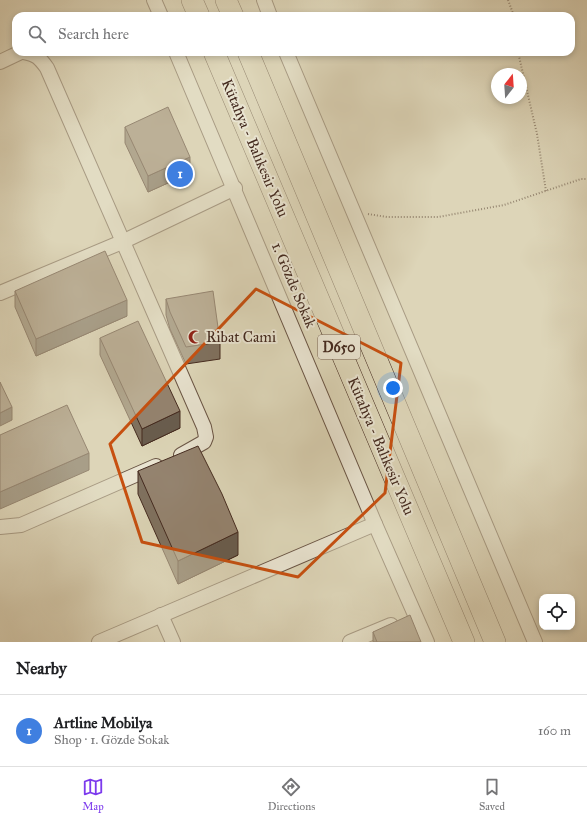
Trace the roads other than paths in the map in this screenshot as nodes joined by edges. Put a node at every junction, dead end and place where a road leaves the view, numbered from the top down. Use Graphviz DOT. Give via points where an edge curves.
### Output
graph roads {
  1 [pos="154,0"];
  2 [pos="192,0"];
  3 [pos="226,0"];
  4 [pos="264,0"];
  5 [pos="159,12"];
  6 [pos="197,12"];
  7 [pos="231,12"];
  8 [pos="268,12"];
  9 [pos="13,56"];
  10 [pos="37,56"];
  11 [pos="178,56"];
  12 [pos="216,56"];
  13 [pos="250,56"];
  14 [pos="288,56"];
  15 [pos="0,62"];
  16 [pos="235,188"];
  17 [pos="122,242"];
  18 [pos="0,293"];
  19 [pos="376,524"];
  20 [pos="0,527"];
  21 [pos="161,615"];
  22 [pos="416,615"];
  23 [pos="99,642"];
  24 [pos="173,642"];
  25 [pos="350,642"];
  26 [pos="427,642"];
  27 [pos="464,642"];
  28 [pos="495,642"];
  29 [pos="535,642"];
  1 -- 5 [label="street"];
  2 -- 6 [label="highway"];
  3 -- 7 [label="highway"];
  4 -- 8 [label="street"];
  9 -- 15 [label="street"];
  10 -- 17 [label="street" via="47,68"];
  11 -- 16 [label="street, 1. Gözde Sokak"];
  12 -- 27 [label="highway, Kütahya - Balıkesir Yolu / D650"];
  13 -- 28 [label="highway, Kütahya - Balıkesir Yolu / D650"];
  14 -- 29 [label="street"];
  16 -- 17 [label="street"];
  16 -- 19 [label="street, 1. Gözde Sokak"];
  17 -- 18 [label="street"];
  17 -- 20 [label="street" via="204,427 204,442 193,450 20,525"];
  19 -- 21 [label="street"];
  19 -- 22 [label="street, 1. Gözde Sokak"];
  21 -- 23 [label="street"];
  21 -- 24 [label="street"];
  22 -- 25 [label="street"];
  22 -- 26 [label="street, 1. Gözde Sokak"];
}
